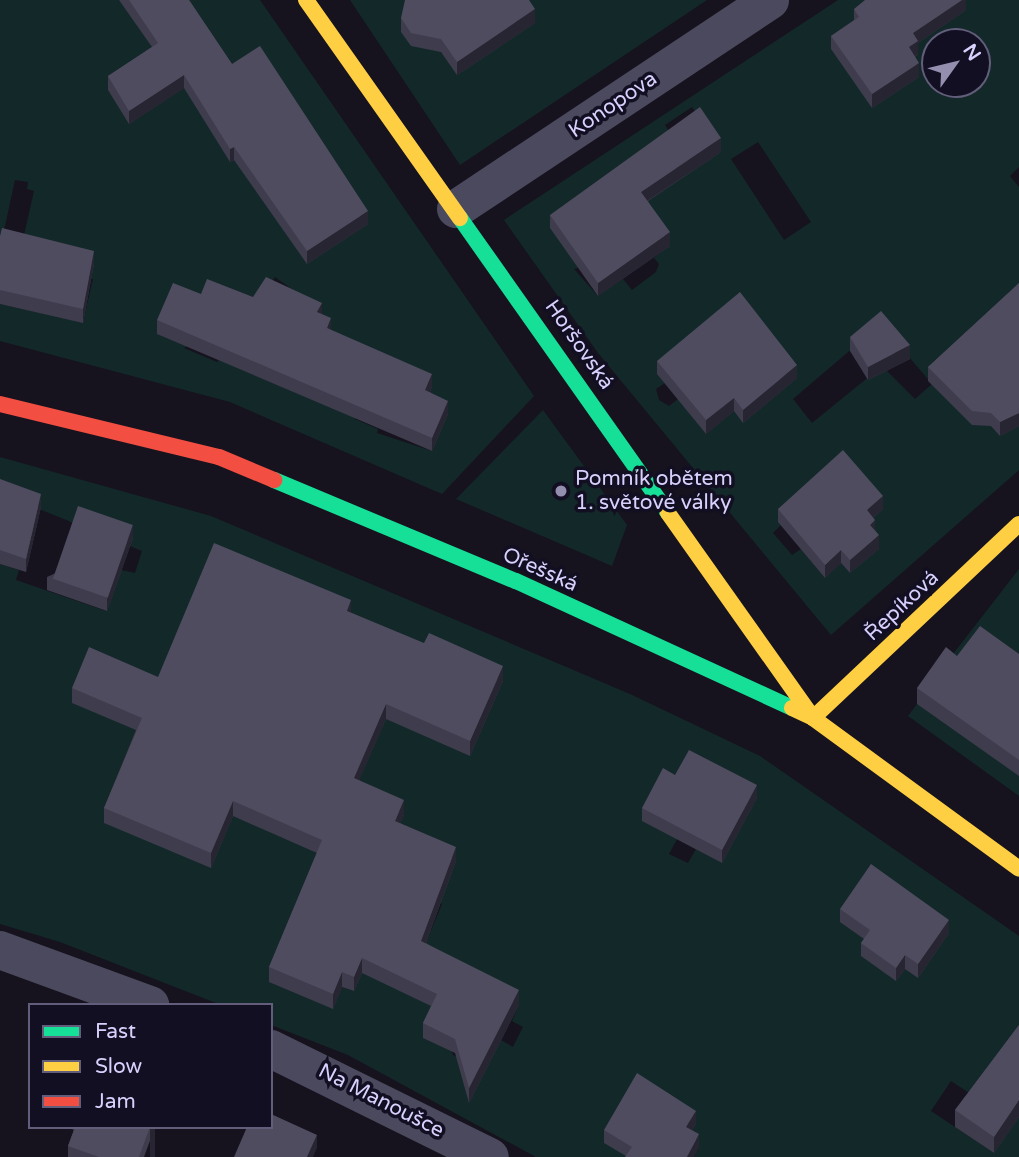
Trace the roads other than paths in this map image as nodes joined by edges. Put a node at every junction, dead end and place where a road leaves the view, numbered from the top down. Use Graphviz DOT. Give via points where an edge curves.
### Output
graph roads {
  1 [pos="306,0"];
  2 [pos="770,0"];
  3 [pos="456,209"];
  4 [pos="0,404"];
  5 [pos="1019,524"];
  6 [pos="813,718"];
  7 [pos="1019,869"];
  8 [pos="0,950"];
  9 [pos="145,1003"];
  10 [pos="273,1050"];
  11 [pos="490,1157"];
  1 -- 3 [label="street, Horšovská"];
  2 -- 3 [label="street, Konopova"];
  3 -- 6 [label="street, Horšovská"];
  4 -- 6 [label="street, Ořešská" via="219,457 516,581"];
  5 -- 6 [label="street, Řepíková"];
  6 -- 7 [label="street, Ořešská"];
  8 -- 9 [label="street"];
  10 -- 11 [label="street, Na Manoušce"];
}
